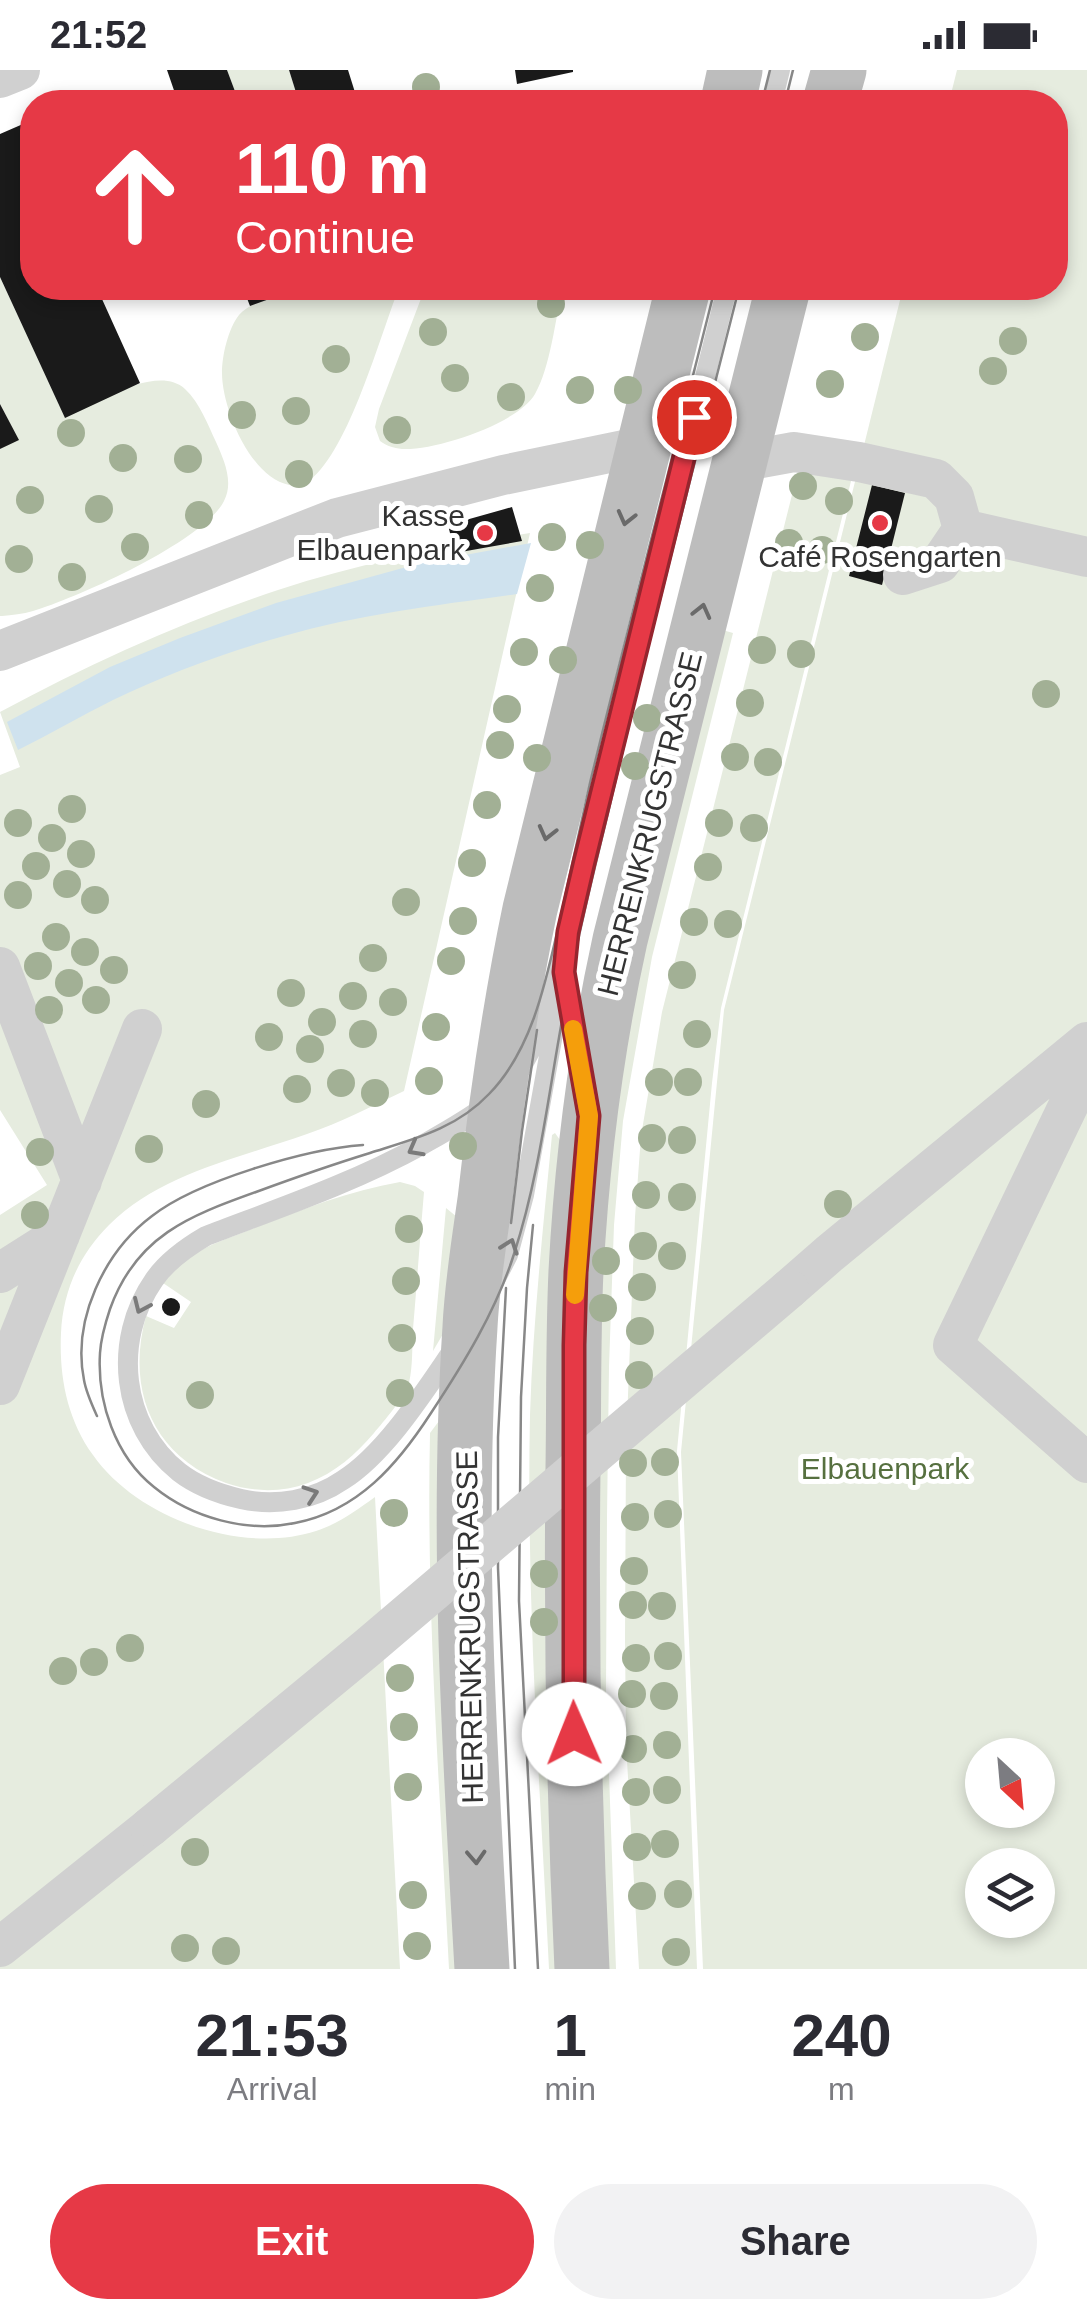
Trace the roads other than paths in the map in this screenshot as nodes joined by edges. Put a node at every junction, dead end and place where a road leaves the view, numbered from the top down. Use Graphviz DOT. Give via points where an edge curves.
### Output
graph roads {
  1 [pos="20,70"];
  2 [pos="0,78"];
  3 [pos="680,300"];
  4 [pos="723,300"];
  5 [pos="780,300"];
  6 [pos="644,446"];
  7 [pos="739,462"];
  8 [pos="963,528"];
  9 [pos="1087,557"];
  10 [pos="903,575"];
  11 [pos="0,650"];
  12 [pos="568,932"];
  13 [pos="0,967"];
  14 [pos="564,972"];
  15 [pos="142,1029"];
  16 [pos="1087,1042"];
  17 [pos="1087,1067"];
  18 [pos="498,1096"];
  19 [pos="589,1116"];
  20 [pos="82,1182"];
  21 [pos="60,1235"];
  22 [pos="0,1273"];
  23 [pos="470,1326"];
  24 [pos="0,1385"];
  25 [pos="1087,1463"];
  26 [pos="0,1947"];
  27 [pos="482,1969"];
  28 [pos="582,1969"];
  1 -- 2 [label="street"];
  3 -- 6 [label="street, HERRENKRUGSTRASSE"];
  4 -- 12 [label="lane"];
  5 -- 7 [label="street, HERRENKRUGSTRASSE"];
  6 -- 11 [label="street" via="337,518"];
  6 -- 18 [label="street, HERRENKRUGSTRASSE, one-way" via="543,849"];
  7 -- 8 [label="street" via="794,452 936,479 954,497"];
  19 -- 7 [label="street, HERRENKRUGSTRASSE, one-way" via="617,955"];
  8 -- 9 [label="street"];
  8 -- 10 [label="street" via="940,563"];
  12 -- 14 [label="lane"];
  12 -- 18 [label="lane" via="535,1042"];
  13 -- 20 [label="street"];
  14 -- 19 [label="lane"];
  23 -- 14 [label="lane, one-way" via="508,1255 518,1220"];
  15 -- 20 [label="street"];
  16 -- 26 [label="street, bridge" via="367,1648"];
  17 -- 25 [label="street" via="953,1345"];
  18 -- 23 [label="street, HERRENKRUGSTRASSE"];
  18 -- 23 [label="lane, one-way" via="384,1166 187,1247 153,1280 138,1313 127,1354 130,1390 151,1442 195,1483 254,1502 306,1498 344,1480 379,1448"];
  19 -- 28 [label="street, HERRENKRUGSTRASSE" via="576,1272 572,1570"];
  20 -- 21 [label="street"];
  21 -- 22 [label="street"];
  21 -- 24 [label="street"];
  23 -- 27 [label="street, HERRENKRUGSTRASSE, one-way" via="464,1590"];
}
